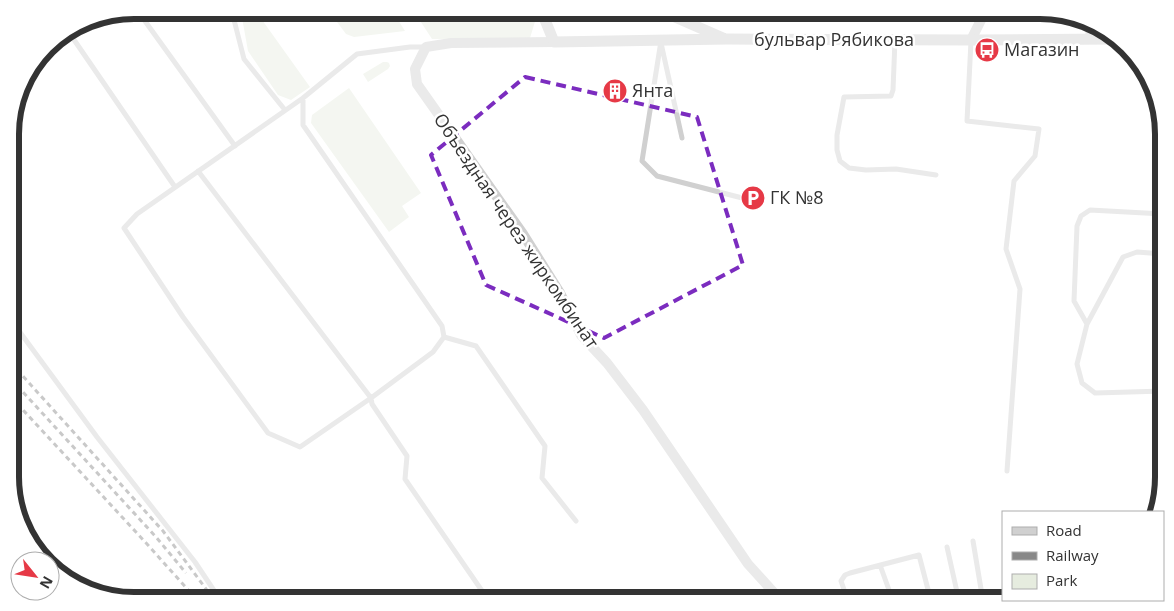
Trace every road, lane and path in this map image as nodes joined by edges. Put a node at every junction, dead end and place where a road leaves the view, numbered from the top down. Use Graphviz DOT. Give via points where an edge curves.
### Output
graph roads {
  1 [pos="143,19"];
  2 [pos="234,19"];
  3 [pos="545,19"];
  4 [pos="679,19"];
  5 [pos="982,19"];
  6 [pos="1088,29"];
  7 [pos="72,36"];
  8 [pos="1088,39"];
  9 [pos="1106,39"];
  10 [pos="661,40"];
  11 [pos="727,40"];
  12 [pos="895,40"];
  13 [pos="971,40"];
  14 [pos="554,42"];
  15 [pos="426,47"];
  16 [pos="303,98"];
  17 [pos="285,110"];
  18 [pos="682,138"];
  19 [pos="234,146"];
  20 [pos="198,171"];
  21 [pos="936,174"];
  22 [pos="175,188"];
  23 [pos="750,200"];
  24 [pos="1155,214"];
  25 [pos="1155,253"];
  26 [pos="1087,324"];
  27 [pos="19,331"];
  28 [pos="444,336"];
  29 [pos="1155,391"];
  30 [pos="371,398"];
  31 [pos="1007,471"];
  32 [pos="576,521"];
  33 [pos="972,540"];
  34 [pos="948,547"];
  35 [pos="880,565"];
  36 [pos="215,592"];
  37 [pos="483,592"];
  38 [pos="772,592"];
  39 [pos="845,592"];
  40 [pos="890,592"];
  41 [pos="929,592"];
  42 [pos="957,592"];
  43 [pos="982,592"];
  1 -- 19 [label="lane"];
  2 -- 17 [label="lane" via="244,59"];
  3 -- 14 [label="street"];
  4 -- 11 [label="street"];
  5 -- 13 [label="street"];
  6 -- 8 [label="lane"];
  7 -- 22 [label="lane"];
  8 -- 9 [label="street, бульвар Рябикова"];
  8 -- 13 [label="street, бульвар Рябикова"];
  10 -- 11 [label="street, бульвар Рябикова"];
  10 -- 14 [label="street, бульвар Рябикова"];
  10 -- 18 [label="lane"];
  10 -- 23 [label="lane" via="642,162 657,176"];
  11 -- 12 [label="street, бульвар Рябикова"];
  12 -- 13 [label="street, бульвар Рябикова"];
  12 -- 21 [label="lane" via="894,90 890,96 844,97 837,135 840,161 849,168"];
  13 -- 31 [label="lane" via="967,121 1039,129 1035,156 1014,181 1006,249 1020,289"];
  14 -- 15 [label="street, бульвар Рябикова" via="451,43"];
  15 -- 16 [label="lane" via="357,54"];
  15 -- 38 [label="street, Объездная через жиркомбинат" via="415,69 417,84 523,234 560,293 581,335 643,410 748,564"];
  16 -- 17 [label="lane"];
  16 -- 28 [label="lane" via="303,125 442,326"];
  17 -- 19 [label="lane"];
  19 -- 20 [label="lane"];
  20 -- 22 [label="lane"];
  20 -- 30 [label="lane"];
  22 -- 30 [label="lane" via="137,214 124,228 183,317 268,433 300,447"];
  24 -- 26 [label="lane" via="1090,210 1081,216 1077,226 1074,301"];
  25 -- 26 [label="lane" via="1137,252 1123,257"];
  26 -- 29 [label="lane" via="1078,364 1082,383 1095,392"];
  27 -- 36 [label="lane"];
  28 -- 30 [label="lane" via="433,352"];
  28 -- 32 [label="lane" via="476,346 545,446 542,478"];
  30 -- 37 [label="lane" via="407,456 405,479"];
  33 -- 43 [label="lane"];
  34 -- 42 [label="lane"];
  35 -- 39 [label="lane" via="845,575 841,581"];
  35 -- 40 [label="lane"];
  35 -- 41 [label="lane" via="919,555"];
}
